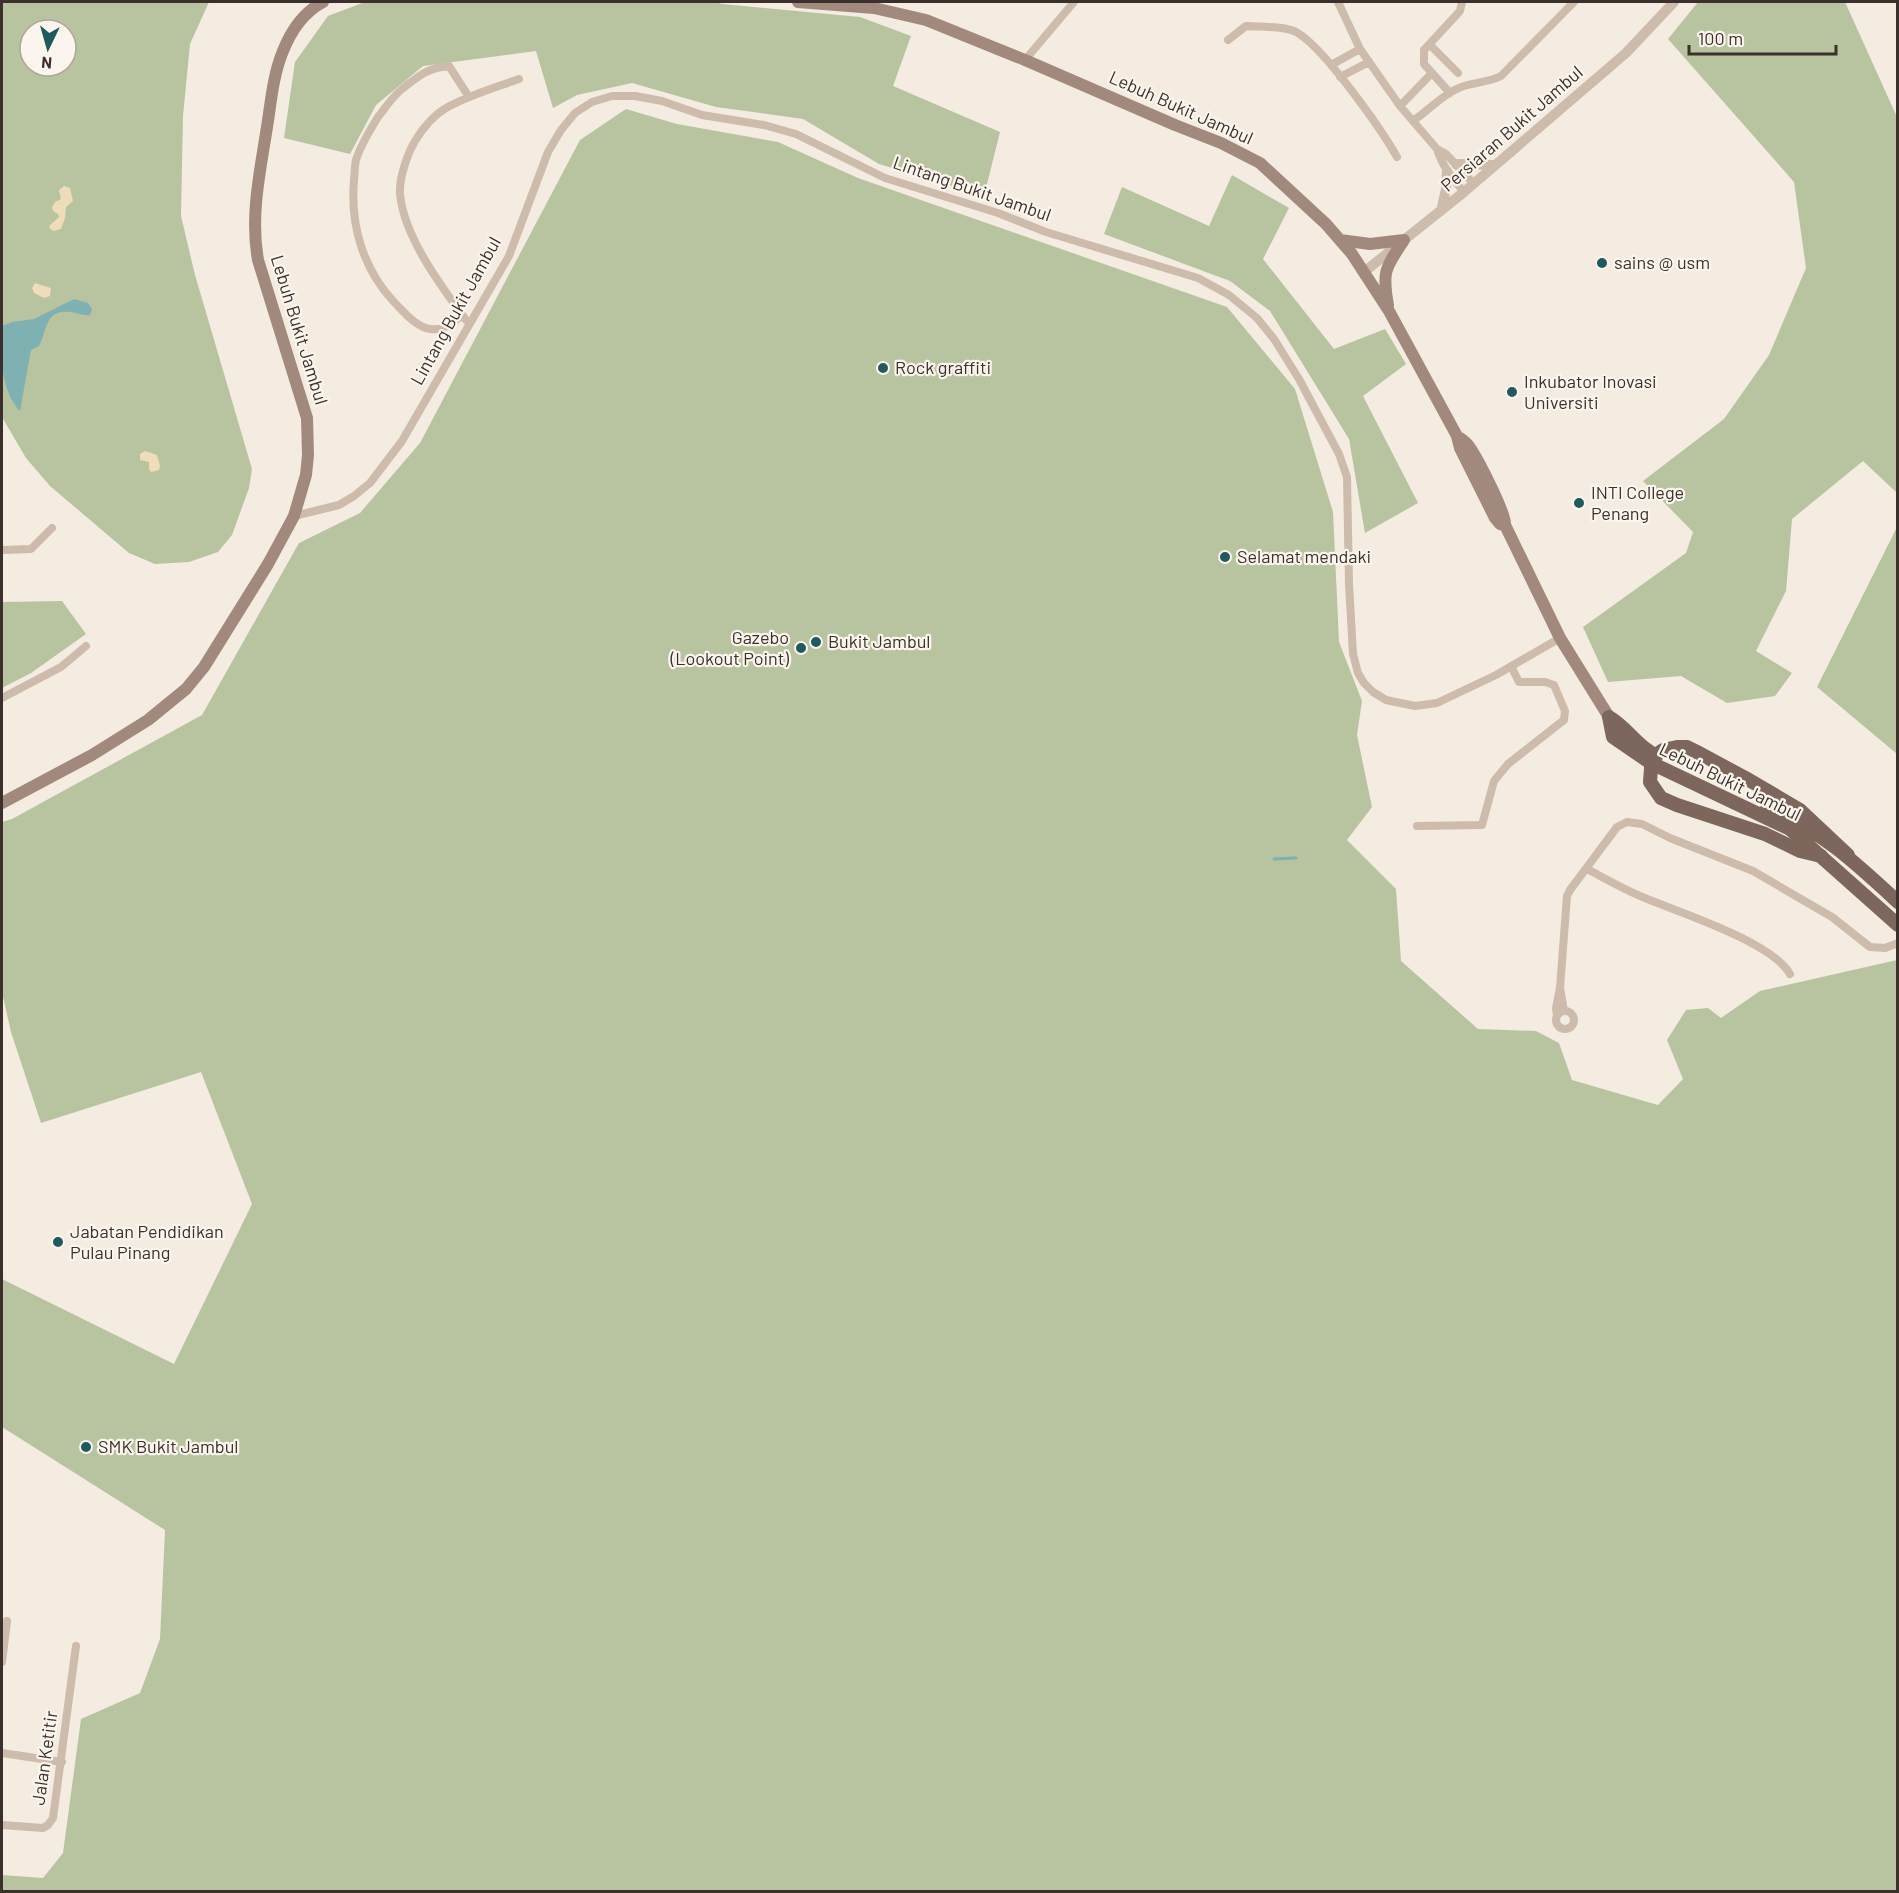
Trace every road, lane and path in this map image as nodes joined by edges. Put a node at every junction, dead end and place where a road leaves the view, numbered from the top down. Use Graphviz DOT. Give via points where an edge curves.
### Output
graph roads {
  1 [pos="323,2"];
  2 [pos="798,2"];
  3 [pos="1074,2"];
  4 [pos="1338,2"];
  5 [pos="1462,2"];
  6 [pos="1574,2"];
  7 [pos="1674,2"];
  8 [pos="1228,40"];
  9 [pos="1430,45"];
  10 [pos="1360,49"];
  11 [pos="1025,60"];
  12 [pos="1369,62"];
  13 [pos="1331,65"];
  14 [pos="1458,73"];
  15 [pos="1431,74"];
  16 [pos="1340,77"];
  17 [pos="519,79"];
  18 [pos="1450,93"];
  19 [pos="469,97"];
  20 [pos="1400,106"];
  21 [pos="1413,122"];
  22 [pos="1397,157"];
  23 [pos="1495,165"];
  24 [pos="1451,168"];
  25 [pos="1474,184"];
  26 [pos="1464,192"];
  27 [pos="1441,211"];
  28 [pos="1340,240"];
  29 [pos="1404,240"];
  30 [pos="1364,272"];
  31 [pos="1389,311"];
  32 [pos="462,315"];
  33 [pos="469,324"];
  34 [pos="294,516"];
  35 [pos="52,528"];
  36 [pos="2,550"];
  37 [pos="1560,638"];
  38 [pos="86,646"];
  39 [pos="1511,666"];
  40 [pos="2,698"];
  41 [pos="1609,717"];
  42 [pos="2,803"];
  43 [pos="1418,826"];
  44 [pos="1848,855"];
  45 [pos="1821,856"];
  46 [pos="1587,869"];
  47 [pos="1898,902"];
  48 [pos="1898,925"];
  49 [pos="1898,943"];
  50 [pos="1790,974"];
  51 [pos="1561,1014"];
  52 [pos="7,1621"];
  53 [pos="76,1646"];
  54 [pos="2,1662"];
  55 [pos="2,1753"];
  56 [pos="62,1762"];
  57 [pos="2,1825"];
  1 -- 34 [label="main road, Lebuh Bukit Jambul" via="304,15 283,51 271,99 255,211 258,260 306,418 306,475"];
  2 -- 11 [label="main road, Lebuh Bukit Jambul" via="858,6 908,15"];
  3 -- 11 [label="street"];
  4 -- 10 [label="street"];
  5 -- 9 [label="street" via="1460,11"];
  6 -- 18 [label="street" via="1501,76"];
  7 -- 23 [label="street, Persiaran Bukit Jambul" via="1626,53"];
  8 -- 13 [label="street" via="1246,26 1294,30"];
  9 -- 14 [label="street"];
  9 -- 15 [label="street" via="1424,50 1424,64"];
  10 -- 12 [label="street"];
  10 -- 13 [label="street"];
  11 -- 28 [label="main road, Lebuh Bukit Jambul" via="1260,163"];
  12 -- 16 [label="street"];
  12 -- 20 [label="street"];
  13 -- 16 [label="street"];
  15 -- 18 [label="street"];
  15 -- 20 [label="street"];
  16 -- 22 [label="street"];
  17 -- 19 [label="street"];
  18 -- 21 [label="street"];
  19 -- 32 [label="street" via="444,109 423,127 407,155 400,193 414,239"];
  19 -- 32 [label="street" via="449,66 439,66 424,71 392,97 369,130 356,159 352,204 360,246 387,294 406,314 429,329 446,327"];
  20 -- 21 [label="street"];
  21 -- 24 [label="street"];
  23 -- 24 [label="street"];
  23 -- 25 [label="street, Persiaran Bukit Jambul"];
  24 -- 25 [label="street"];
  24 -- 26 [label="street"];
  24 -- 27 [label="street"];
  25 -- 26 [label="street, Persiaran Bukit Jambul"];
  26 -- 27 [label="street, Persiaran Bukit Jambul"];
  27 -- 29 [label="street, Persiaran Bukit Jambul"];
  28 -- 29 [label="main road" via="1370,244"];
  28 -- 30 [label="main road, Lebuh Bukit Jambul"];
  29 -- 30 [label="street, Persiaran Bukit Jambul"];
  29 -- 31 [label="main road" via="1383,279"];
  30 -- 31 [label="main road, Lebuh Bukit Jambul"];
  31 -- 37 [label="main road, Lebuh Bukit Jambul" via="1457,436 1476,459"];
  32 -- 33 [label="street"];
  33 -- 34 [label="street, Lintang Bukit Jambul" via="402,441 370,483 339,505"];
  33 -- 39 [label="street, Lintang Bukit Jambul" via="509,256 548,152 574,113 592,102 612,96 635,96 702,115 765,124 796,134 885,178 1198,278 1229,295 1257,318 1274,339 1299,379 1347,477 1351,635 1358,673 1364,683 1386,700 1428,705"];
  34 -- 42 [label="main road, Lebuh Bukit Jambul" via="204,667 186,689 148,720 92,755"];
  35 -- 36 [label="street" via="32,549"];
  37 -- 39 [label="street, Lintang Bukit Jambul"];
  37 -- 41 [label="main road, Lebuh Bukit Jambul"];
  38 -- 40 [label="street" via="61,667"];
  39 -- 43 [label="street" via="1519,682 1554,685 1565,711 1564,720 1508,764 1494,781 1482,825"];
  41 -- 44 [label="main road, Lebuh Bukit Jambul" via="1621,723 1627,734 1659,759 1796,820"];
  41 -- 45 [label="main road, Lebuh Bukit Jambul" via="1613,736 1628,749 1775,820"];
  44 -- 45 [label="main road, bridge" via="1800,810 1718,763 1687,747 1670,747 1657,754 1650,782 1660,798"];
  44 -- 47 [label="main road, Lebuh Bukit Jambul"];
  45 -- 48 [label="main road, Lebuh Bukit Jambul"];
  46 -- 49 [label="street" via="1617,827 1628,822 1642,824 1753,871 1832,917 1870,947 1885,948"];
  46 -- 50 [label="street" via="1642,897 1736,934 1785,965"];
  46 -- 51 [label="street" via="1570,890 1565,904 1556,1008"];
  52 -- 54 [label="street"];
  53 -- 56 [label="street, Jalan Ketitir"];
  55 -- 56 [label="street"];
  56 -- 57 [label="street, Jalan Ketitir" via="55,1810 48,1825"];
}
